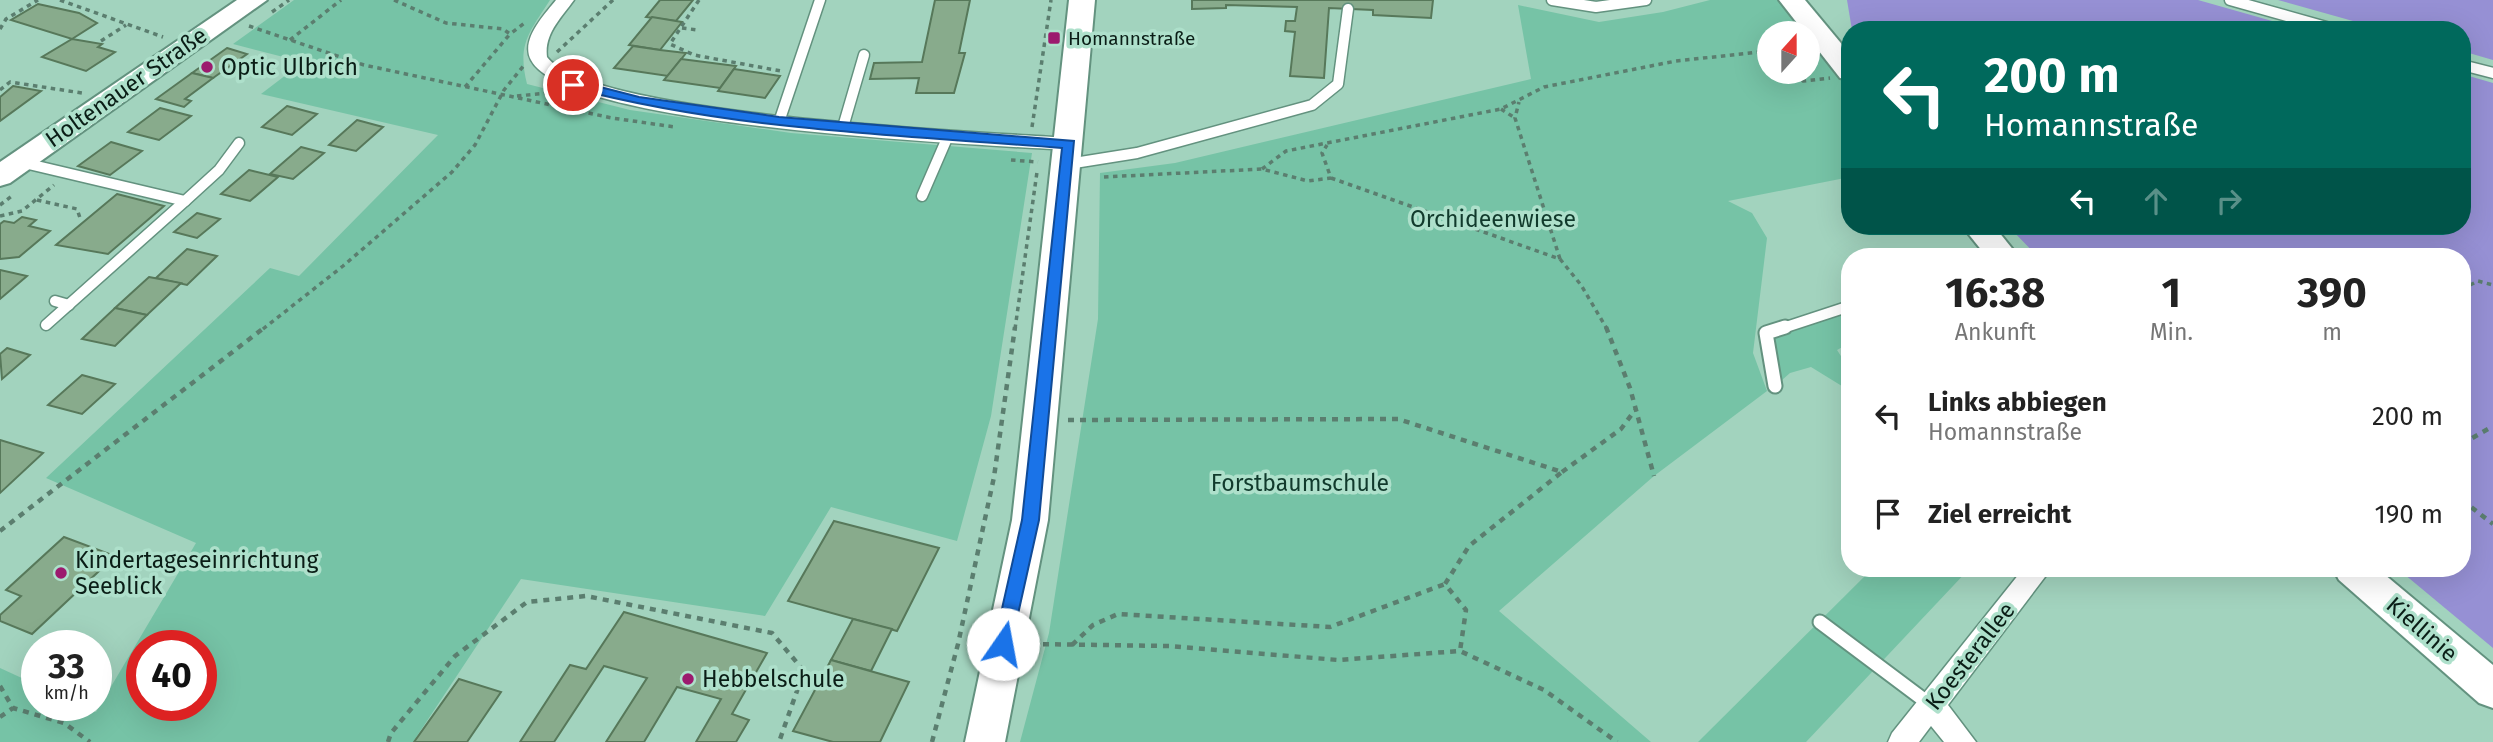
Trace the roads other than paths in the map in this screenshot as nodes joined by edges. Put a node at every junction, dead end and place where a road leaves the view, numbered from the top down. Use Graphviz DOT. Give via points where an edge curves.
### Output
graph roads {
  1 [pos="254,0"];
  2 [pos="565,0"];
  3 [pos="820,0"];
  4 [pos="1082,0"];
  5 [pos="1552,0"];
  6 [pos="1646,0"];
  7 [pos="1792,0"];
  8 [pos="2230,0"];
  9 [pos="1348,9"];
  10 [pos="2305,21"];
  11 [pos="864,55"];
  12 [pos="1841,67"];
  13 [pos="2471,67"];
  14 [pos="2493,73"];
  15 [pos="779,122"];
  16 [pos="843,127"];
  17 [pos="948,136"];
  18 [pos="239,143"];
  19 [pos="1055,166"];
  20 [pos="10,169"];
  21 [pos="922,196"];
  22 [pos="185,201"];
  23 [pos="55,301"];
  24 [pos="69,304"];
  25 [pos="1841,309"];
  26 [pos="46,325"];
  27 [pos="1775,386"];
  28 [pos="2032,577"];
  29 [pos="2361,577"];
  30 [pos="1820,622"];
  31 [pos="2493,690"];
  32 [pos="1932,706"];
  33 [pos="985,742"];
  34 [pos="1902,742"];
  35 [pos="1962,742"];
  1 -- 20 [label="street, Holtenauer Straße"];
  2 -- 15 [label="street" via="546,25 540,58 573,85 639,102"];
  3 -- 15 [label="lane"];
  4 -- 19 [label="street"];
  5 -- 6 [label="lane" via="1596,7"];
  7 -- 12 [label="street"];
  8 -- 10 [label="lane"];
  9 -- 19 [label="lane" via="1338,84 1312,105 1137,153"];
  11 -- 16 [label="lane"];
  13 -- 14 [label="lane"];
  15 -- 16 [label="street"];
  16 -- 17 [label="street"];
  17 -- 19 [label="street" via="1030,142"];
  17 -- 21 [label="lane"];
  18 -- 22 [label="lane" via="219,170"];
  19 -- 33 [label="street" via="1030,520"];
  20 -- 22 [label="lane"];
  22 -- 24 [label="lane"];
  23 -- 24 [label="lane"];
  24 -- 26 [label="lane"];
  25 -- 27 [label="lane" via="1766,333"];
  28 -- 32 [label="street, Koesterallee"];
  29 -- 31 [label="street, Kiellinie"];
  30 -- 32 [label="lane"];
  32 -- 34 [label="street, Koesterallee"];
  32 -- 35 [label="street"];
}
